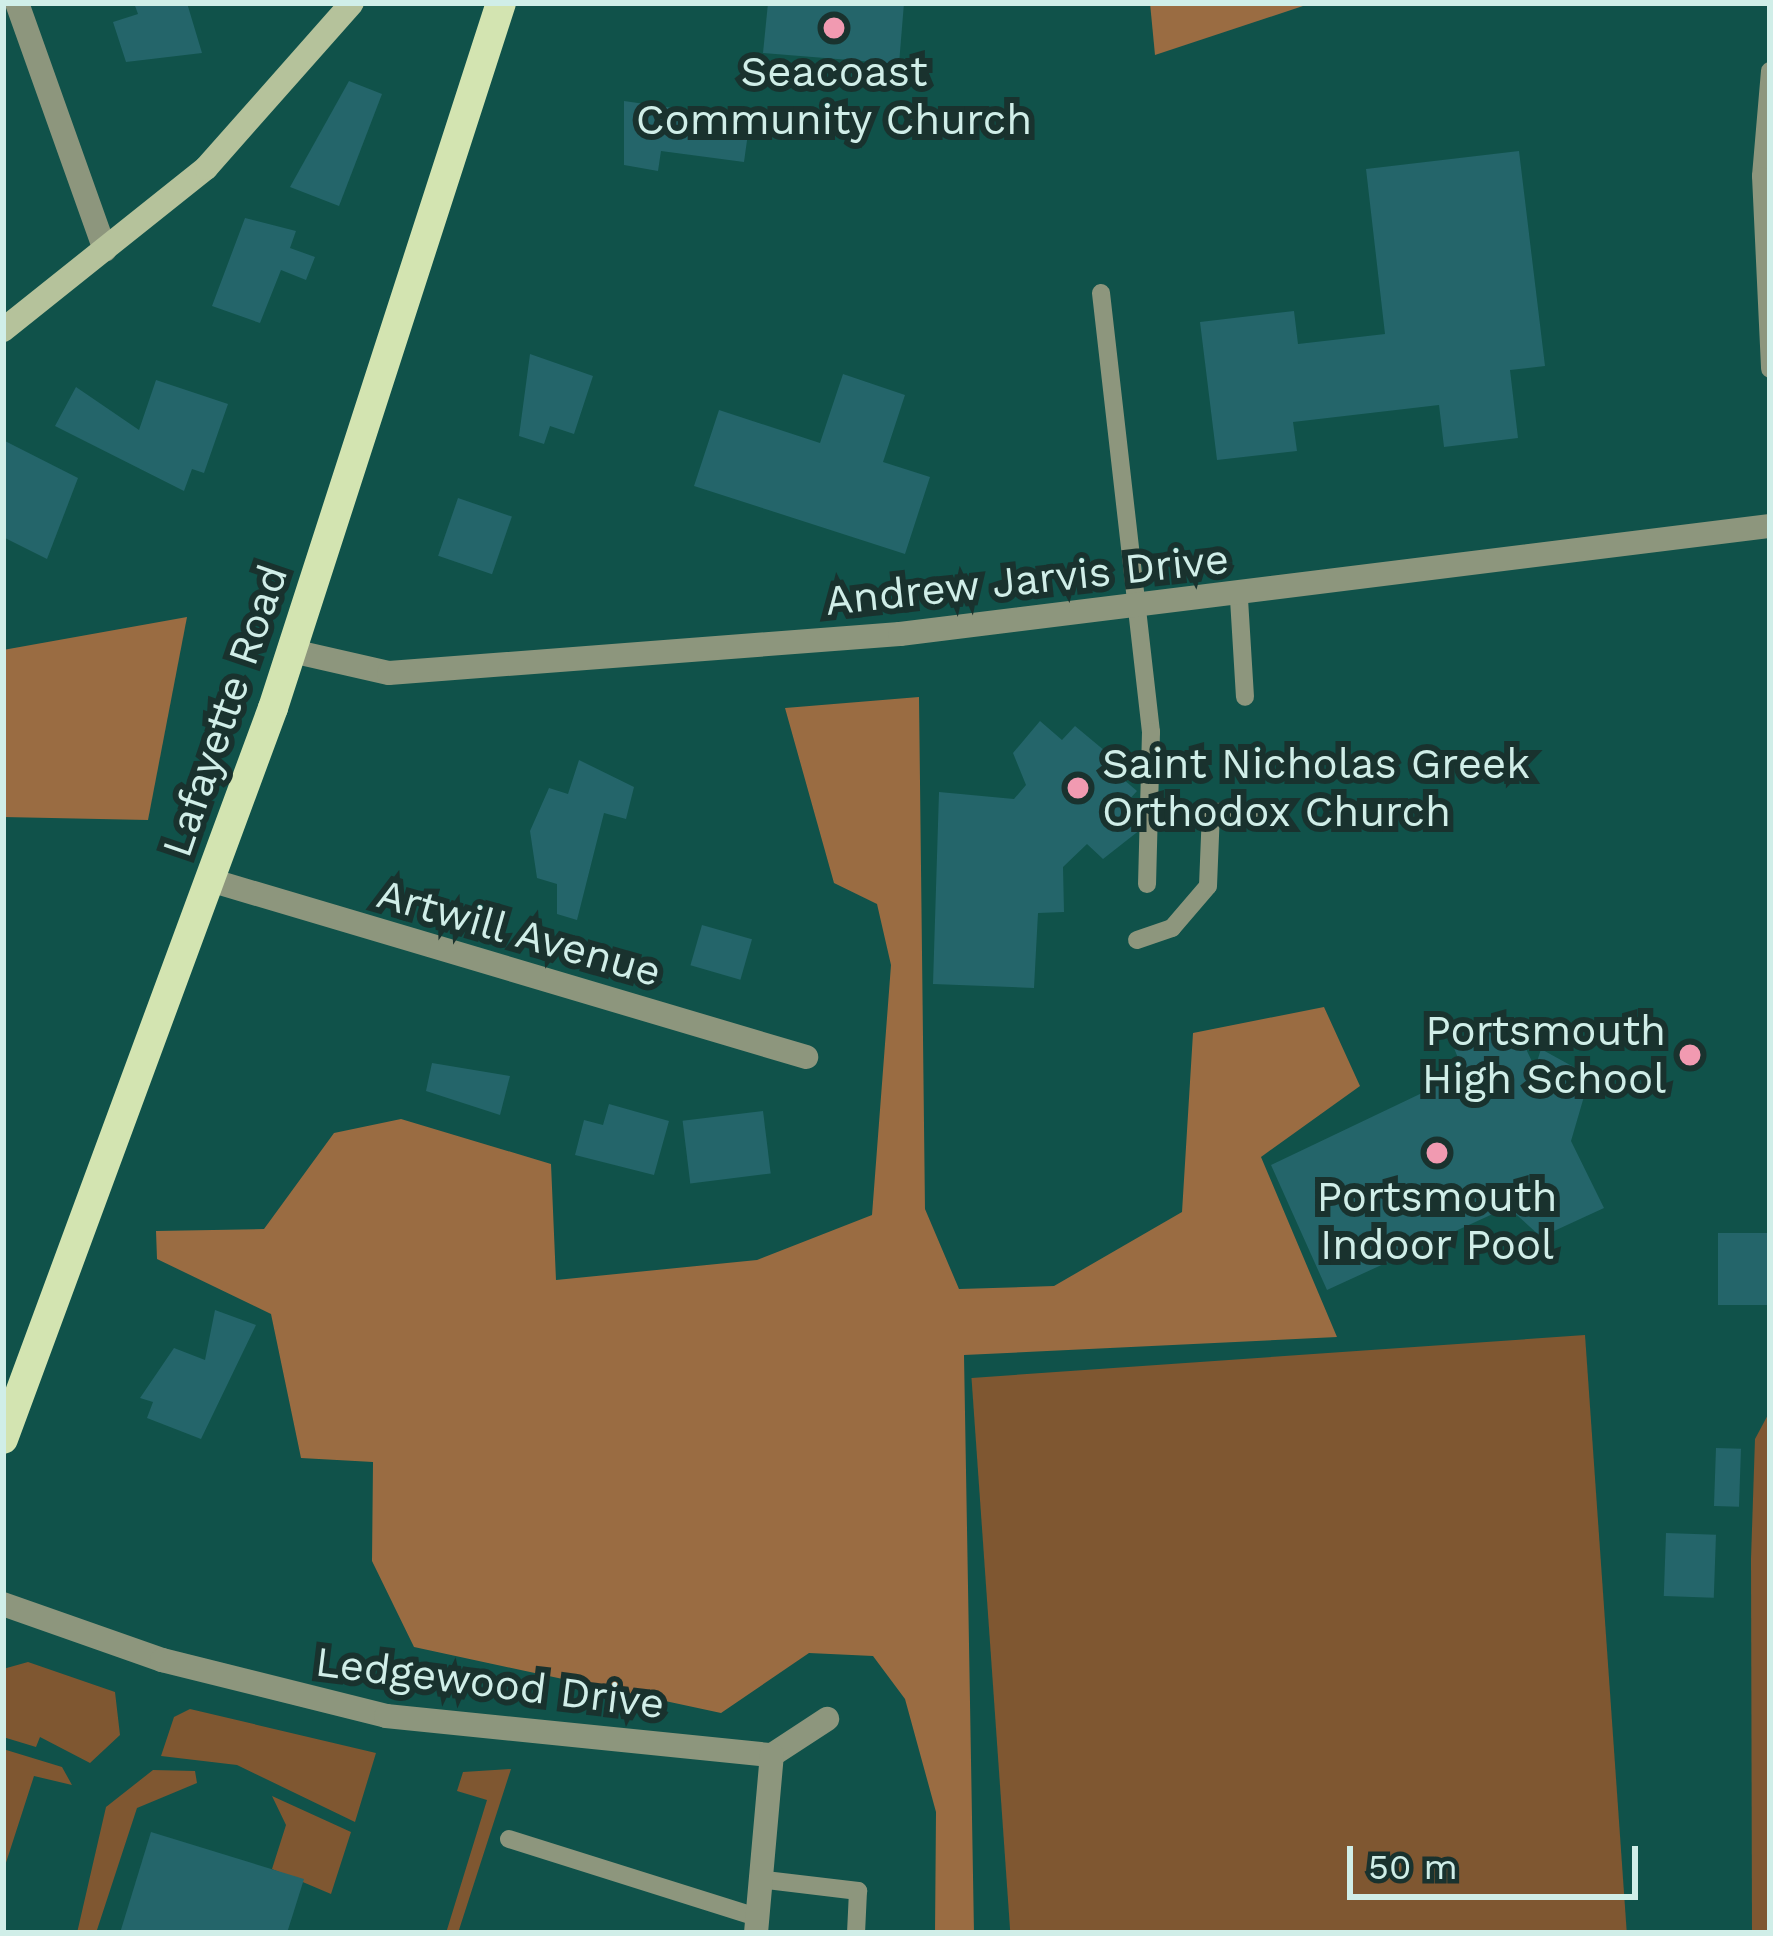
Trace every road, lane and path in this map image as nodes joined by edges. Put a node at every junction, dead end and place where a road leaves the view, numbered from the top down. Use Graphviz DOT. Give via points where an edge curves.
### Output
graph roads {
  1 [pos="17,3"];
  2 [pos="352,3"];
  3 [pos="501,3"];
  4 [pos="1770,71"];
  5 [pos="106,250"];
  6 [pos="1101,293"];
  7 [pos="3,330"];
  8 [pos="1770,369"];
  9 [pos="1770,526"];
  10 [pos="1239,599"];
  11 [pos="1132,612"];
  12 [pos="292,651"];
  13 [pos="1245,698"];
  14 [pos="1251,811"];
  15 [pos="210,880"];
  16 [pos="1147,884"];
  17 [pos="1137,940"];
  18 [pos="806,1057"];
  19 [pos="3,1439"];
  20 [pos="3,1604"];
  21 [pos="827,1719"];
  22 [pos="772,1755"];
  23 [pos="508,1839"];
  24 [pos="758,1879"];
  25 [pos="757,1925"];
  26 [pos="856,1933"];
  1 -- 5 [label="street"];
  2 -- 5 [label="street" via="273,104"];
  3 -- 12 [label="main road, Lafayette Road"];
  4 -- 8 [label="lane" via="1761,176"];
  5 -- 7 [label="street"];
  6 -- 11 [label="lane"];
  9 -- 10 [label="street, Andrew Jarvis Drive"];
  10 -- 11 [label="street, Andrew Jarvis Drive"];
  10 -- 13 [label="lane"];
  11 -- 12 [label="street, Andrew Jarvis Drive" via="486,669 388,673"];
  11 -- 16 [label="lane" via="1151,732"];
  12 -- 15 [label="main road, Lafayette Road"];
  14 -- 17 [label="lane" via="1211,812 1208,886 1172,928"];
  15 -- 18 [label="street, Artwill Avenue"];
  15 -- 19 [label="main road, Lafayette Road"];
  20 -- 22 [label="street, Ledgewood Drive" via="342,1707"];
  21 -- 22 [label="street"];
  22 -- 24 [label="street"];
  23 -- 25 [label="lane"];
  24 -- 25 [label="street"];
  24 -- 26 [label="lane" via="858,1891"];
}
